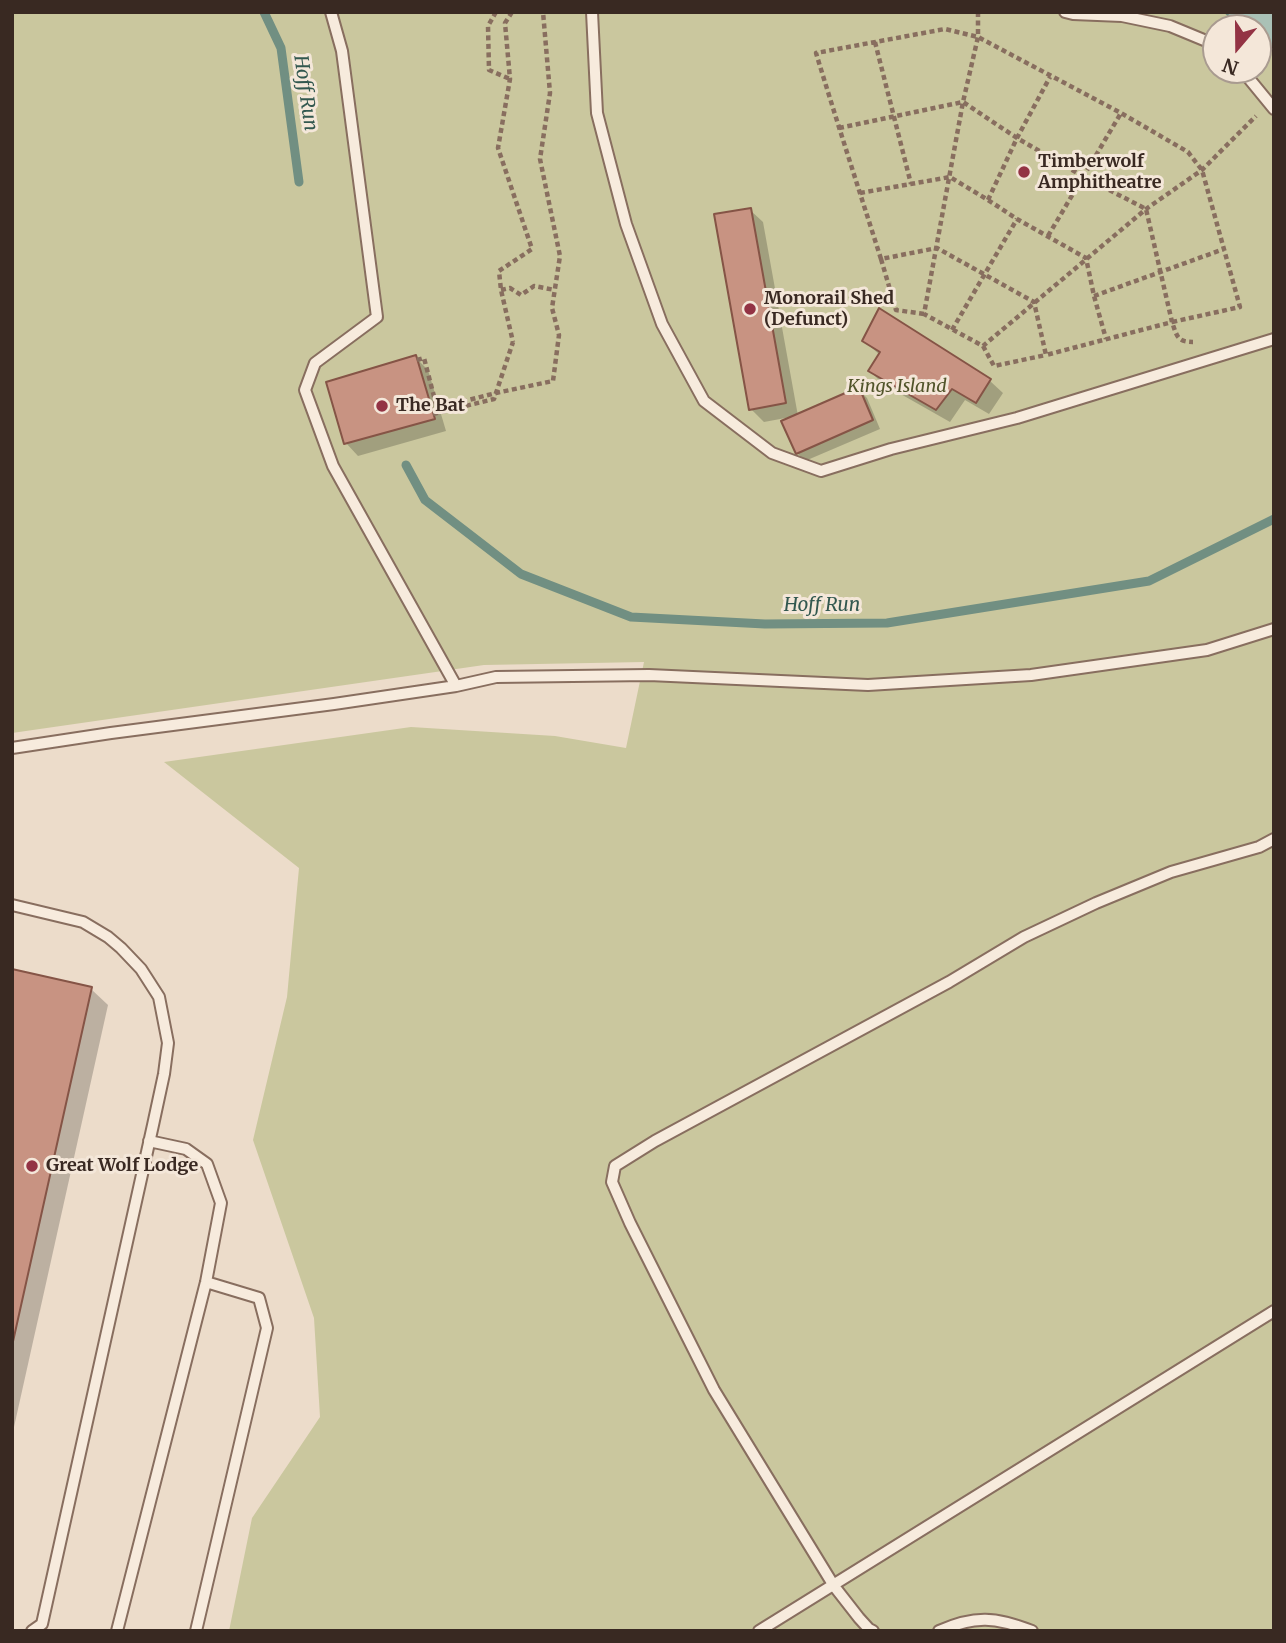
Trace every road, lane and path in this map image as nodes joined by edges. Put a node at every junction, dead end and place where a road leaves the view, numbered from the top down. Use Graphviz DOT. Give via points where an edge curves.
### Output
graph roads {
  1 [pos="331,12"];
  2 [pos="496,12"];
  3 [pos="512,12"];
  4 [pos="543,12"];
  5 [pos="592,12"];
  6 [pos="978,12"];
  7 [pos="1065,12"];
  8 [pos="978,37"];
  9 [pos="1202,39"];
  10 [pos="875,42"];
  11 [pos="1050,77"];
  12 [pos="510,79"];
  13 [pos="1253,84"];
  14 [pos="963,102"];
  15 [pos="1271,106"];
  16 [pos="1121,113"];
  17 [pos="894,117"];
  18 [pos="839,128"];
  19 [pos="1017,138"];
  20 [pos="1202,170"];
  21 [pos="950,177"];
  22 [pos="1084,177"];
  23 [pos="911,184"];
  24 [pos="860,194"];
  25 [pos="988,200"];
  26 [pos="1146,209"];
  27 [pos="1017,219"];
  28 [pos="1048,236"];
  29 [pos="937,247"];
  30 [pos="1224,249"];
  31 [pos="1086,258"];
  32 [pos="881,259"];
  33 [pos="1161,272"];
  34 [pos="984,275"];
  35 [pos="501,290"];
  36 [pos="555,290"];
  37 [pos="1094,296"];
  38 [pos="1034,302"];
  39 [pos="924,314"];
  40 [pos="1172,322"];
  41 [pos="952,330"];
  42 [pos="1106,339"];
  43 [pos="1274,339"];
  44 [pos="983,346"];
  45 [pos="1046,355"];
  46 [pos="417,360"];
  47 [pos="433,414"];
  48 [pos="1274,629"];
  49 [pos="456,686"];
  50 [pos="12,748"];
  51 [pos="1274,839"];
  52 [pos="12,905"];
  53 [pos="149,1141"];
  54 [pos="206,1282"];
  55 [pos="1274,1311"];
  56 [pos="834,1586"];
  57 [pos="42,1629"];
  58 [pos="117,1631"];
  59 [pos="196,1631"];
  60 [pos="759,1631"];
  61 [pos="873,1631"];
  62 [pos="939,1631"];
  63 [pos="1032,1631"];
  1 -- 49 [label="lane" via="342,51 377,317 315,363 305,390 333,466"];
  2 -- 12 [label="path" via="488,26 489,70"];
  3 -- 12 [label="path" via="505,23"];
  4 -- 36 [label="path" via="550,93 540,159 560,256"];
  5 -- 43 [label="lane" via="597,113 626,224 662,324 704,401 772,453 821,471 1017,418"];
  6 -- 8 [label="path"];
  7 -- 9 [label="lane" via="1122,16 1170,26"];
  8 -- 10 [label="path" via="945,29"];
  8 -- 11 [label="path"];
  8 -- 14 [label="path"];
  10 -- 17 [label="path"];
  10 -- 18 [label="path" via="816,53"];
  11 -- 16 [label="path"];
  11 -- 19 [label="path"];
  12 -- 35 [label="path" via="498,148 531,249 499,271"];
  13 -- 15 [label="lane"];
  14 -- 17 [label="path"];
  14 -- 19 [label="path"];
  14 -- 21 [label="path"];
  15 -- 20 [label="path"];
  16 -- 20 [label="path" via="1188,152"];
  16 -- 22 [label="path"];
  17 -- 18 [label="path"];
  17 -- 23 [label="path"];
  18 -- 24 [label="path"];
  19 -- 22 [label="path"];
  19 -- 25 [label="path"];
  20 -- 26 [label="path"];
  20 -- 30 [label="path"];
  21 -- 23 [label="path"];
  21 -- 25 [label="path"];
  21 -- 29 [label="path"];
  22 -- 26 [label="path"];
  22 -- 28 [label="path"];
  23 -- 24 [label="path"];
  24 -- 32 [label="path"];
  25 -- 27 [label="path"];
  26 -- 31 [label="path"];
  26 -- 33 [label="path"];
  27 -- 28 [label="path"];
  27 -- 34 [label="path"];
  28 -- 31 [label="path"];
  29 -- 32 [label="path"];
  29 -- 34 [label="path"];
  29 -- 39 [label="path"];
  30 -- 33 [label="path"];
  30 -- 40 [label="path" via="1240,307"];
  31 -- 37 [label="path"];
  31 -- 38 [label="path"];
  32 -- 39 [label="path" via="896,310"];
  33 -- 37 [label="path"];
  33 -- 40 [label="path"];
  34 -- 38 [label="path"];
  34 -- 41 [label="path"];
  35 -- 36 [label="path" via="510,288 521,295 534,286"];
  35 -- 47 [label="path, bridge" via="513,342 494,399"];
  36 -- 46 [label="path" via="552,308 559,335 553,381 437,408 424,358"];
  37 -- 42 [label="path"];
  38 -- 44 [label="path"];
  38 -- 45 [label="path"];
  39 -- 41 [label="path"];
  40 -- 42 [label="path"];
  41 -- 44 [label="path"];
  42 -- 45 [label="path"];
  44 -- 45 [label="path" via="995,366"];
  48 -- 49 [label="lane" via="1207,650 1031,675 867,685 649,675 496,677"];
  49 -- 50 [label="lane"];
  51 -- 56 [label="lane" via="1259,848 1171,872 1024,937 615,1166 612,1182 714,1390"];
  52 -- 53 [label="lane" via="83,922 108,937 141,969 159,998 168,1043"];
  53 -- 54 [label="lane" via="186,1149 207,1164 220,1203"];
  53 -- 57 [label="lane"];
  54 -- 58 [label="lane"];
  54 -- 59 [label="lane" via="258,1298 267,1328"];
  55 -- 56 [label="lane"];
  56 -- 60 [label="lane"];
  56 -- 61 [label="lane"];
  62 -- 63 [label="lane" via="976,1619 1014,1623"];
}
